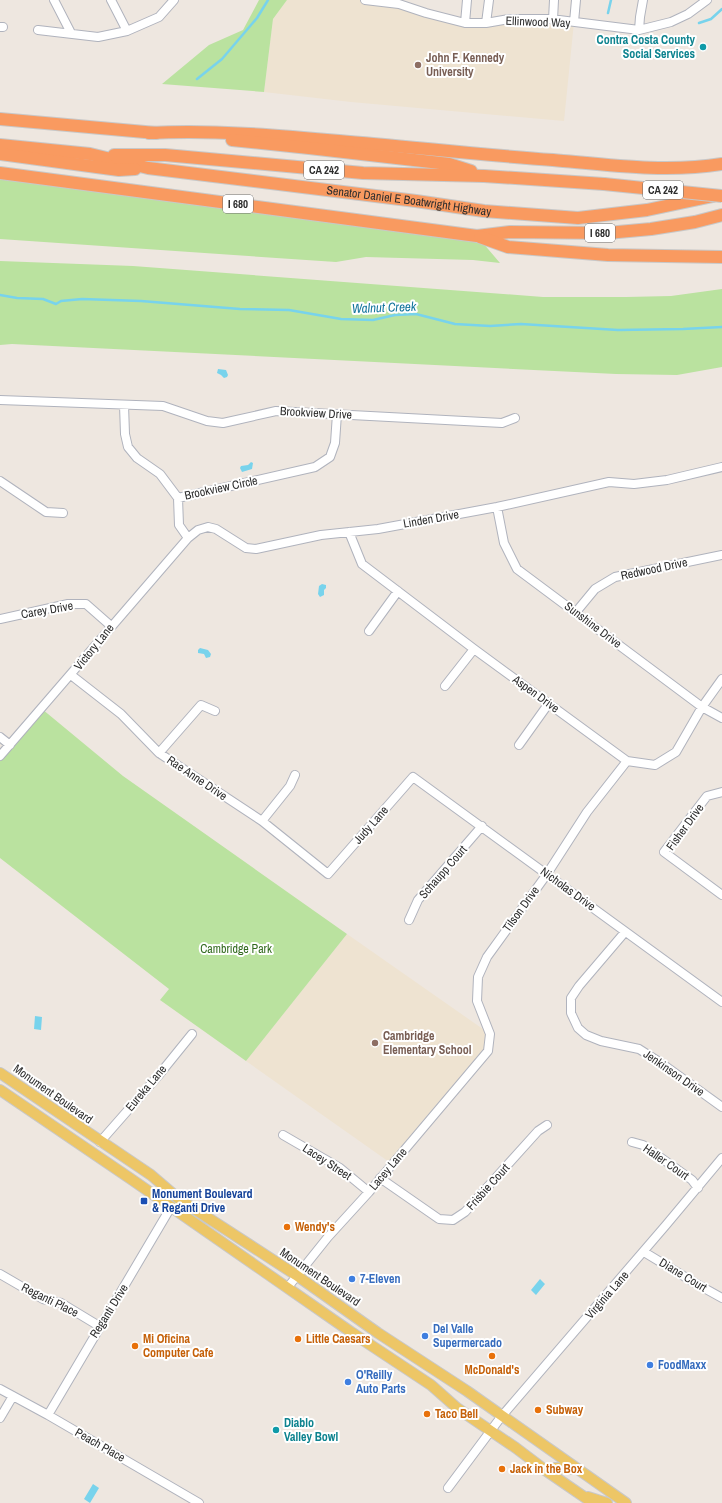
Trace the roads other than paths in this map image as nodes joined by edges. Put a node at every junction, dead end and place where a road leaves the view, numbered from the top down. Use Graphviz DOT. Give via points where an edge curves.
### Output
graph roads {
  1 [pos="54,0"];
  2 [pos="111,0"];
  3 [pos="174,0"];
  4 [pos="365,0"];
  5 [pos="467,0"];
  6 [pos="489,0"];
  7 [pos="554,0"];
  8 [pos="576,0"];
  9 [pos="643,0"];
  10 [pos="707,0"];
  11 [pos="380,1"];
  12 [pos="399,2"];
  13 [pos="553,20"];
  14 [pos="574,22"];
  15 [pos="465,23"];
  16 [pos="486,23"];
  17 [pos="38,30"];
  18 [pos="127,30"];
  19 [pos="639,30"];
  20 [pos="70,33"];
  21 [pos="0,119"];
  22 [pos="149,133"];
  23 [pos="0,145"];
  24 [pos="0,154"];
  25 [pos="90,154"];
  26 [pos="722,164"];
  27 [pos="148,168"];
  28 [pos="0,173"];
  29 [pos="484,176"];
  30 [pos="722,195"];
  31 [pos="722,215"];
  32 [pos="477,236"];
  33 [pos="722,257"];
  34 [pos="0,400"];
  35 [pos="124,405"];
  36 [pos="337,414"];
  37 [pos="515,418"];
  38 [pos="722,467"];
  39 [pos="0,481"];
  40 [pos="178,498"];
  41 [pos="497,507"];
  42 [pos="63,513"];
  43 [pos="349,532"];
  44 [pos="188,538"];
  45 [pos="722,555"];
  46 [pos="398,591"];
  47 [pos="576,612"];
  48 [pos="0,619"];
  49 [pos="111,626"];
  50 [pos="369,631"];
  51 [pos="474,650"];
  52 [pos="71,675"];
  53 [pos="722,679"];
  54 [pos="445,686"];
  55 [pos="549,703"];
  56 [pos="702,707"];
  57 [pos="215,711"];
  58 [pos="722,718"];
  59 [pos="0,737"];
  60 [pos="10,745"];
  61 [pos="519,745"];
  62 [pos="159,753"];
  63 [pos="0,756"];
  64 [pos="627,761"];
  65 [pos="295,775"];
  66 [pos="413,777"];
  67 [pos="722,792"];
  68 [pos="262,821"];
  69 [pos="482,826"];
  70 [pos="328,874"];
  71 [pos="547,874"];
  72 [pos="722,895"];
  73 [pos="409,920"];
  74 [pos="626,932"];
  75 [pos="722,1002"];
  76 [pos="192,1034"];
  77 [pos="488,1051"];
  78 [pos="0,1073"];
  79 [pos="0,1090"];
  80 [pos="722,1107"];
  81 [pos="547,1125"];
  82 [pos="284,1134"];
  83 [pos="100,1142"];
  84 [pos="632,1142"];
  85 [pos="722,1158"];
  86 [pos="380,1178"];
  87 [pos="698,1188"];
  88 [pos="369,1192"];
  89 [pos="171,1207"];
  90 [pos="644,1252"];
  91 [pos="0,1274"];
  92 [pos="296,1275"];
  93 [pos="288,1287"];
  94 [pos="722,1298"];
  95 [pos="99,1326"];
  96 [pos="0,1389"];
  97 [pos="13,1396"];
  98 [pos="48,1415"];
  99 [pos="501,1417"];
  100 [pos="0,1418"];
  101 [pos="490,1430"];
  102 [pos="575,1469"];
  103 [pos="545,1470"];
  104 [pos="448,1488"];
  105 [pos="582,1495"];
  106 [pos="199,1503"];
  107 [pos="593,1503"];
  108 [pos="607,1503"];
  109 [pos="626,1503"];
  1 -- 20 [label="street"];
  2 -- 18 [label="street"];
  3 -- 18 [label="street" via="158,17"];
  4 -- 11 [label="street, Ellinwood Way"];
  5 -- 15 [label="street"];
  6 -- 16 [label="street"];
  7 -- 13 [label="street"];
  8 -- 14 [label="street"];
  9 -- 19 [label="street"];
  10 -- 19 [label="street, Ellinwood Way" via="688,14 671,22"];
  11 -- 12 [label="street, Ellinwood Way"];
  12 -- 15 [label="street, Ellinwood Way" via="426,14"];
  13 -- 14 [label="street, Ellinwood Way"];
  13 -- 16 [label="street, Ellinwood Way" via="509,19"];
  14 -- 19 [label="street, Ellinwood Way"];
  15 -- 16 [label="street, Ellinwood Way"];
  17 -- 20 [label="street"];
  18 -- 20 [label="street" via="98,37"];
  21 -- 22 [label="highway"];
  22 -- 26 [label="highway" via="187,131 267,134 655,168"];
  22 -- 29 [label="highway" via="449,164"];
  23 -- 25 [label="highway, Senator Daniel E Boatwright Highway / I 680"];
  24 -- 27 [label="highway, I 680" via="119,170"];
  25 -- 27 [label="highway, Senator Daniel E Boatwright Highway / I 680"];
  25 -- 29 [label="highway, CA 242" via="165,155 364,173"];
  27 -- 30 [label="highway, Senator Daniel E Boatwright Highway / I 680" via="484,211 578,218 647,210"];
  28 -- 32 [label="highway, Senator Daniel E Boatwright Highway / I 680"];
  29 -- 30 [label="highway, CA 242, bridge"];
  31 -- 32 [label="highway, Senator Daniel E Boatwright Highway / I 680" via="673,225 615,232 510,232"];
  32 -- 33 [label="highway" via="508,247 608,255"];
  34 -- 35 [label="street, Brookview Drive"];
  35 -- 36 [label="street, Brookview Drive" via="163,406 207,421 223,423 276,411"];
  35 -- 40 [label="street, Brookview Circle" via="128,447 137,458 160,474"];
  36 -- 37 [label="street, Brookview Drive" via="502,423"];
  36 -- 40 [label="street, Brookview Circle" via="335,442 330,457 315,468"];
  38 -- 41 [label="street, Linden Drive" via="667,480 634,484 609,482"];
  39 -- 42 [label="street" via="46,512"];
  40 -- 44 [label="street" via="179,525"];
  41 -- 43 [label="street, Linden Drive"];
  41 -- 47 [label="street, Sunshine Drive" via="504,543 517,569"];
  43 -- 44 [label="street, Linden Drive" via="321,535 256,549 246,548 216,529 198,530"];
  43 -- 46 [label="street, Aspen Drive" via="362,564"];
  44 -- 49 [label="street, Victory Lane"];
  45 -- 47 [label="street, Redwood Drive" via="615,577 595,588"];
  46 -- 50 [label="street"];
  46 -- 51 [label="street, Aspen Drive"];
  47 -- 56 [label="street, Sunshine Drive"];
  48 -- 49 [label="street, Carey Drive" via="68,604 86,604"];
  49 -- 52 [label="street, Victory Lane"];
  51 -- 54 [label="street"];
  51 -- 55 [label="street, Aspen Drive"];
  52 -- 60 [label="street, Victory Lane"];
  52 -- 62 [label="street, Rae Anne Drive" via="121,714"];
  53 -- 56 [label="street, Aspen Drive"];
  55 -- 61 [label="street"];
  55 -- 64 [label="street, Aspen Drive"];
  56 -- 58 [label="street, Sunshine Drive"];
  56 -- 64 [label="street, Aspen Drive" via="676,752 655,765"];
  57 -- 62 [label="street" via="201,705"];
  59 -- 60 [label="street"];
  60 -- 63 [label="street, Victory Lane"];
  62 -- 68 [label="street, Rae Anne Drive"];
  64 -- 71 [label="street, Tilson Drive" via="587,812"];
  65 -- 68 [label="street" via="290,786"];
  66 -- 69 [label="street, Nicholas Drive"];
  66 -- 70 [label="street, Judy Lane"];
  67 -- 72 [label="street, Fisher Drive" via="707,796 664,852"];
  68 -- 70 [label="street, Rae Anne Drive"];
  69 -- 71 [label="street, Nicholas Drive"];
  69 -- 73 [label="street, Schaupp Court" via="418,900"];
  71 -- 74 [label="street, Nicholas Drive"];
  71 -- 77 [label="street, Tilson Drive" via="487,957 478,977 477,1001 490,1034"];
  74 -- 75 [label="street, Nicholas Drive"];
  74 -- 80 [label="street, Jenkinson Drive" via="571,998 571,1013 578,1028 586,1035 601,1041 639,1049"];
  76 -- 83 [label="street, Eureka Lane"];
  77 -- 86 [label="street, Lacey Lane"];
  78 -- 83 [label="main road, Monument Boulevard"];
  79 -- 89 [label="main road"];
  81 -- 86 [label="street, Frisbie Court" via="538,1131 465,1212 453,1220 439,1219"];
  82 -- 88 [label="street, Lacey Street" via="340,1168"];
  83 -- 92 [label="main road, Monument Boulevard" via="151,1175 179,1199"];
  84 -- 87 [label="street, Haller Court" via="643,1145 692,1180"];
  85 -- 87 [label="street, Virginia Lane"];
  86 -- 88 [label="street, Lacey Lane"];
  87 -- 90 [label="street, Virginia Lane"];
  88 -- 92 [label="street, Lacey Lane"];
  89 -- 93 [label="main road"];
  89 -- 95 [label="street, Reganti Drive"];
  90 -- 94 [label="street, Diane Court"];
  90 -- 99 [label="street, Virginia Lane"];
  91 -- 95 [label="street, Reganti Place" via="43,1299 61,1303"];
  92 -- 93 [label="street, Lacey Lane"];
  92 -- 99 [label="main road, Monument Boulevard"];
  93 -- 101 [label="main road" via="351,1332 432,1384 457,1408"];
  95 -- 98 [label="street, Reganti Drive"];
  96 -- 97 [label="street, Peach Place"];
  97 -- 98 [label="street, Peach Place"];
  97 -- 100 [label="street"];
  98 -- 106 [label="street, Peach Place"];
  99 -- 101 [label="street, Virginia Lane"];
  99 -- 102 [label="main road, Monument Boulevard"];
  101 -- 103 [label="main road"];
  101 -- 104 [label="street, Virginia Lane"];
  102 -- 103 [label="main road"];
  102 -- 109 [label="main road, Monument Boulevard"];
  103 -- 105 [label="main road"];
  105 -- 107 [label="main road"];
  105 -- 108 [label="main road"];
}
